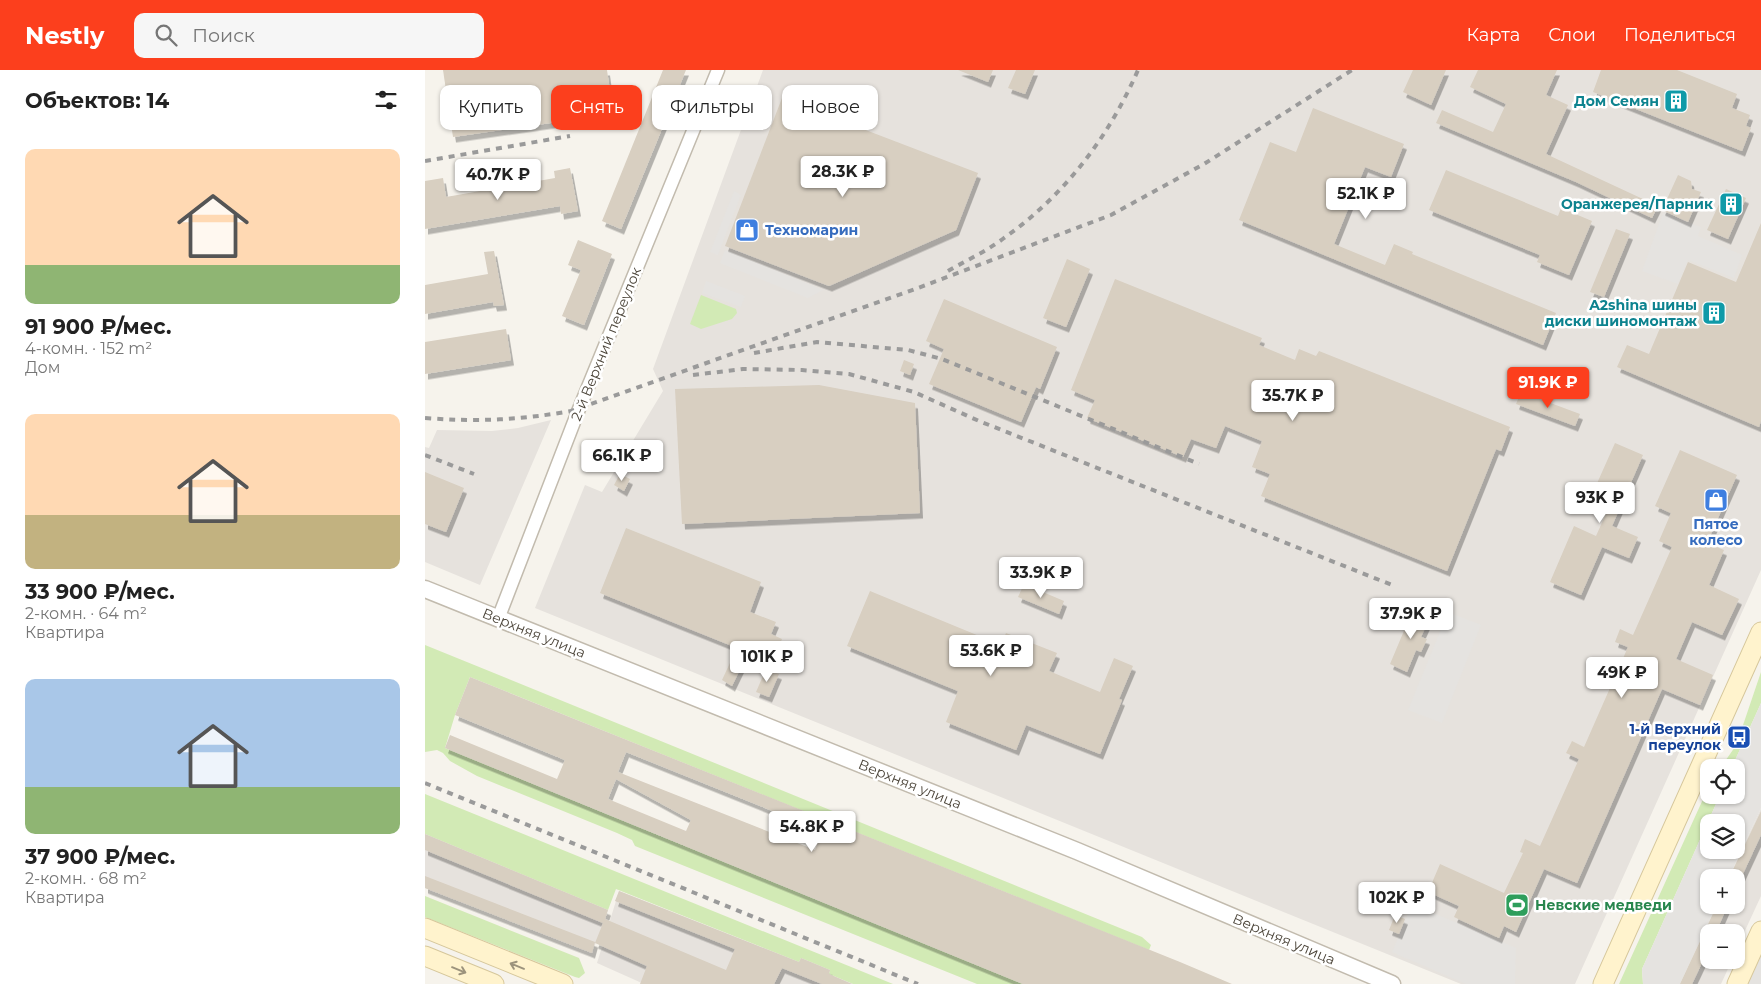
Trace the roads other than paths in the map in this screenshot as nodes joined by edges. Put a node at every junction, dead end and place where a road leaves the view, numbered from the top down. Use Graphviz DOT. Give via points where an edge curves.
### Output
graph roads {
  1 [pos="718,70"];
  2 [pos="425,589"];
  3 [pos="498,619"];
  4 [pos="1761,632"];
  5 [pos="425,928"];
  6 [pos="1761,931"];
  7 [pos="425,956"];
  8 [pos="494,984"];
  9 [pos="563,984"];
  10 [pos="1392,984"];
  11 [pos="1603,984"];
  12 [pos="1737,984"];
  1 -- 3 [label="street, 2-й Верхний переулок" via="579,409"];
  2 -- 3 [label="street, Верхняя улица"];
  3 -- 10 [label="street, Верхняя улица" via="1068,848"];
  4 -- 11 [label="main road"];
  9 -- 5 [label="main road, one-way"];
  6 -- 12 [label="main road"];
  7 -- 8 [label="main road, one-way"];
}
